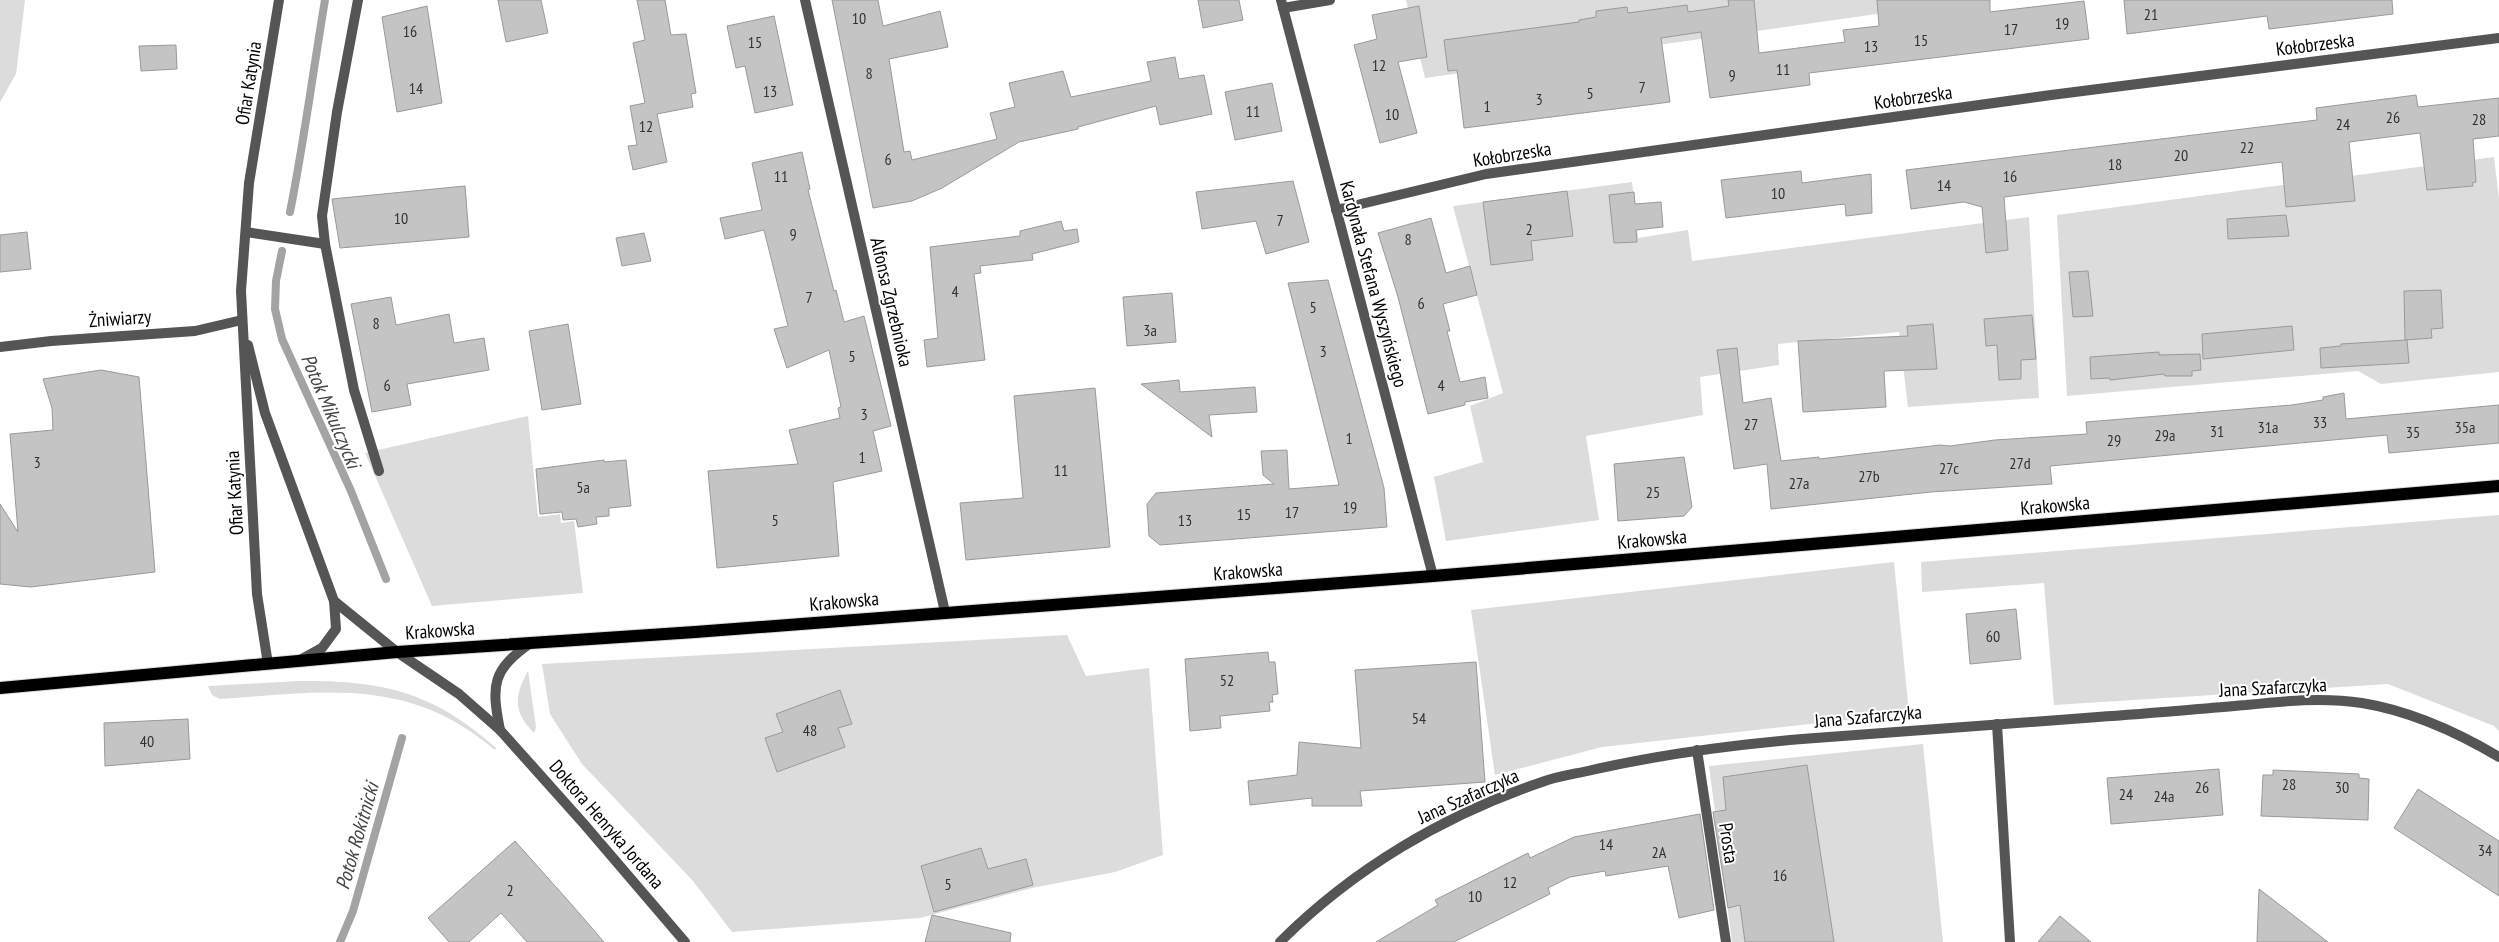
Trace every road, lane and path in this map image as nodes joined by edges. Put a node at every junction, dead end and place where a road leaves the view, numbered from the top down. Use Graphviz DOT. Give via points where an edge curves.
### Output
graph roads {
  1 [pos="280,0"];
  2 [pos="358,0"];
  3 [pos="805,0"];
  4 [pos="1330,0"];
  5 [pos="1282,4"];
  6 [pos="2499,38"];
  7 [pos="1336,210"];
  8 [pos="246,232"];
  9 [pos="325,244"];
  10 [pos="242,320"];
  11 [pos="0,347"];
  12 [pos="379,471"];
  13 [pos="2499,486"];
  14 [pos="1434,576"];
  15 [pos="334,601"];
  16 [pos="945,612"];
  17 [pos="533,642"];
  18 [pos="397,652"];
  19 [pos="298,661"];
  20 [pos="268,664"];
  21 [pos="0,688"];
  22 [pos="1997,724"];
  23 [pos="500,730"];
  24 [pos="1697,750"];
  25 [pos="2499,757"];
  26 [pos="685,942"];
  27 [pos="1280,942"];
  28 [pos="1726,942"];
  29 [pos="2010,942"];
  1 -- 8 [label="street, Ofiar Katynia" via="249,183"];
  2 -- 9 [label="street" via="322,216"];
  3 -- 16 [label="street, Alfonsa Zgrzebnioka"];
  4 -- 5 [label="street"];
  5 -- 7 [label="street, Kardynała Stefana Wyszyńskiego"];
  6 -- 7 [label="street, Kołobrzeska" via="2042,96 1486,174"];
  7 -- 14 [label="street, Kardynała Stefana Wyszyńskiego"];
  8 -- 9 [label="street"];
  8 -- 10 [label="street, Ofiar Katynia"];
  9 -- 12 [label="street" via="354,390"];
  10 -- 11 [label="street, Żniwiarzy" via="195,331"];
  10 -- 15 [label="street, Ofiar Katynia" via="266,413"];
  10 -- 20 [label="street, Ofiar Katynia" via="257,594"];
  13 -- 14 [label="main road, Krakowska"];
  14 -- 16 [label="main road, Krakowska"];
  15 -- 18 [label="street"];
  15 -- 19 [label="street, Ofiar Katynia" via="336,629 322,648"];
  16 -- 17 [label="main road, Krakowska"];
  17 -- 18 [label="main road, Krakowska"];
  17 -- 23 [label="street" via="517,652 498,675 494,700"];
  18 -- 19 [label="main road, Krakowska"];
  18 -- 23 [label="street, Doktora Henryka Jordana" via="459,694"];
  19 -- 20 [label="main road, Krakowska"];
  20 -- 21 [label="main road, Krakowska"];
  22 -- 24 [label="street, Jana Szafarczyka"];
  22 -- 25 [label="street, Jana Szafarczyka" via="2294,701 2338,701 2363,703 2436,724"];
  22 -- 29 [label="street"];
  23 -- 26 [label="street, Doktora Henryka Jordana"];
  24 -- 27 [label="street, Jana Szafarczyka" via="1634,760 1544,781 1480,806 1397,850 1353,878"];
  24 -- 28 [label="street, Prosta"];
}
